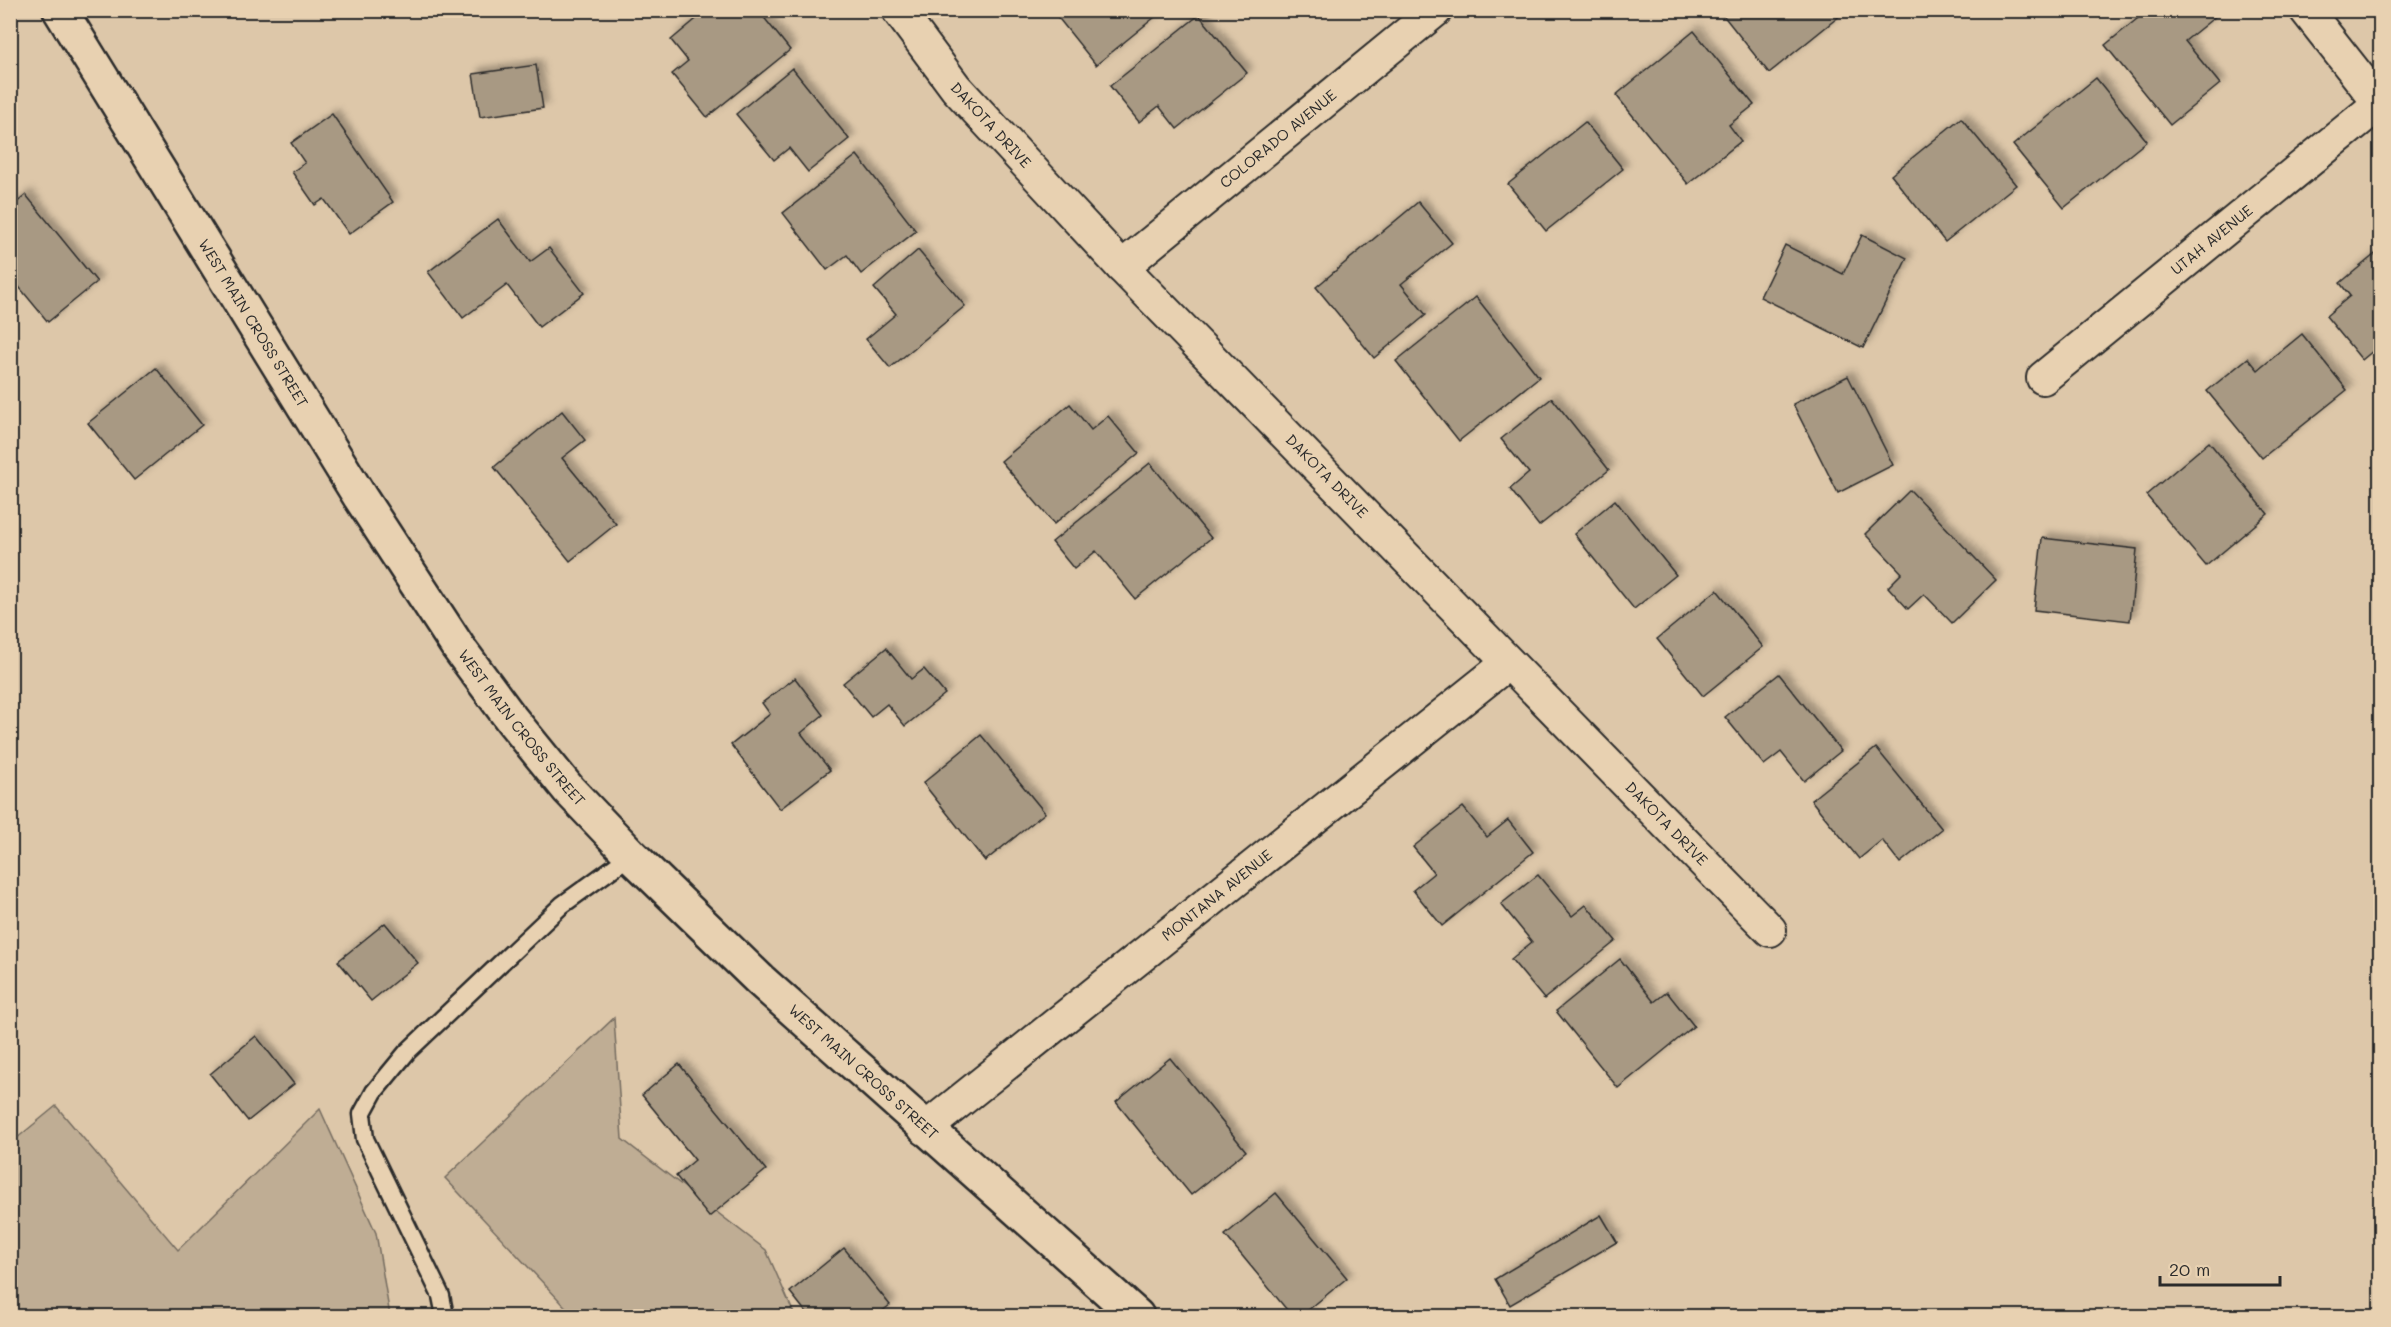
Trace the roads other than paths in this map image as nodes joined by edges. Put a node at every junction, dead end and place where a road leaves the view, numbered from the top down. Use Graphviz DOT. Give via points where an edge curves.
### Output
graph roads {
  1 [pos="60,10"];
  2 [pos="898,10"];
  3 [pos="1436,10"];
  4 [pos="2306,10"];
  5 [pos="2380,103"];
  6 [pos="1122,267"];
  7 [pos="2043,378"];
  8 [pos="1508,663"];
  9 [pos="631,855"];
  10 [pos="1770,930"];
  11 [pos="925,1129"];
  12 [pos="445,1317"];
  13 [pos="1137,1317"];
  1 -- 9 [label="main road, WEST MAIN CROSS STREET" via="360,497 458,647 569,790"];
  2 -- 6 [label="street, DAKOTA DRIVE" via="956,88"];
  3 -- 6 [label="street, COLORADO AVENUE"];
  4 -- 5 [label="street"];
  5 -- 7 [label="street, UTAH AVENUE"];
  6 -- 8 [label="street, DAKOTA DRIVE"];
  8 -- 10 [label="street, DAKOTA DRIVE"];
  8 -- 11 [label="street, MONTANA AVENUE"];
  9 -- 11 [label="main road, WEST MAIN CROSS STREET" via="760,980"];
  9 -- 12 [label="lane" via="562,905 407,1052 374,1092 362,1114 365,1139 441,1296"];
  11 -- 13 [label="main road, WEST MAIN CROSS STREET"];
}
